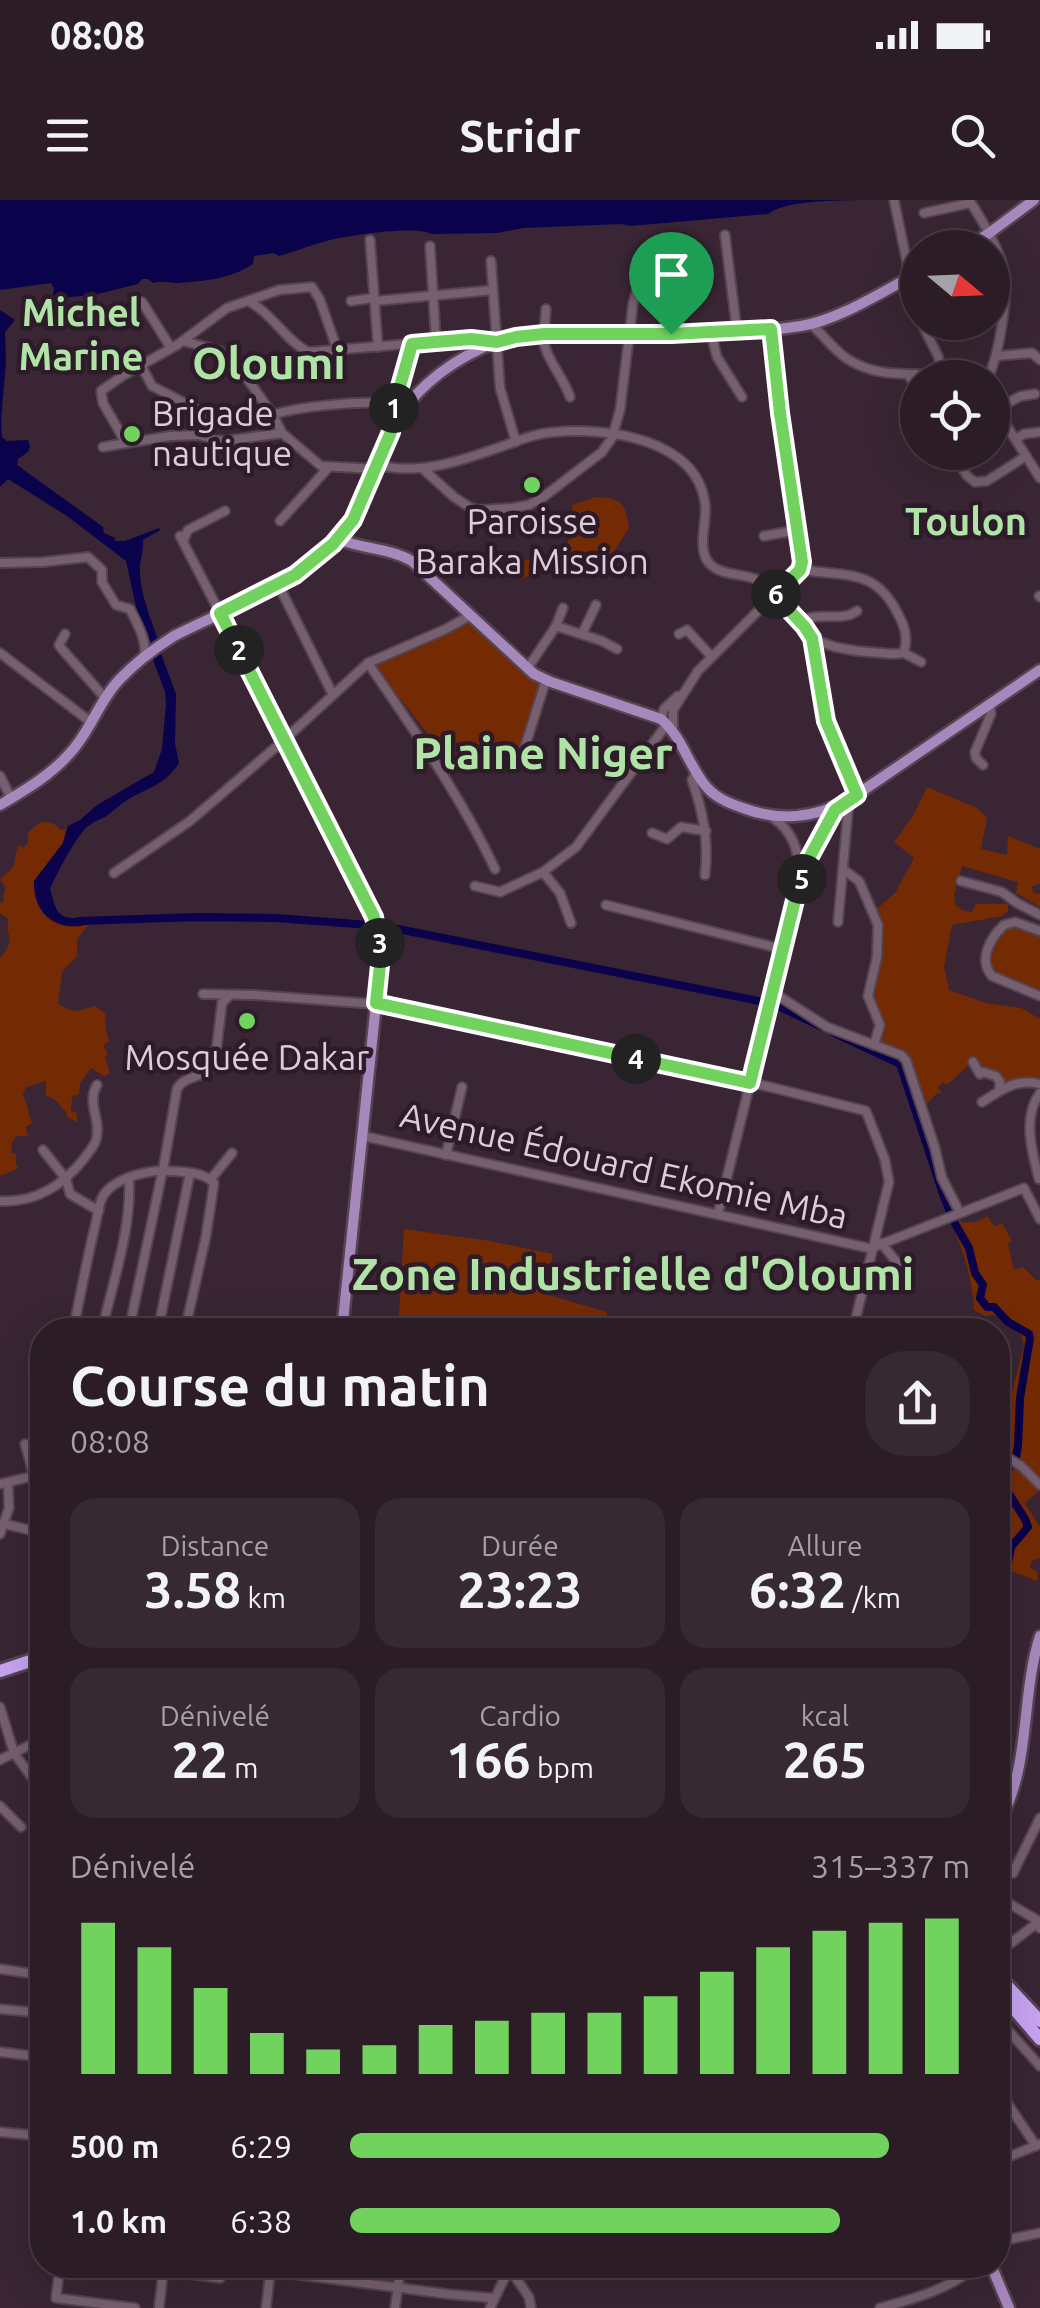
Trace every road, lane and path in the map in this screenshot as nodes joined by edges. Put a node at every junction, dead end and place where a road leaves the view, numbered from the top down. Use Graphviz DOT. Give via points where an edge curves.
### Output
graph roads {
  1 [pos="894,200"];
  2 [pos="1034,200"];
  3 [pos="924,213"];
  4 [pos="986,230"];
  5 [pos="993,230"];
  6 [pos="900,231"];
  7 [pos="725,235"];
  8 [pos="370,240"];
  9 [pos="430,246"];
  10 [pos="648,248"];
  11 [pos="491,260"];
  12 [pos="900,282"];
  13 [pos="493,290"];
  14 [pos="434,295"];
  15 [pos="374,300"];
  16 [pos="248,301"];
  17 [pos="351,301"];
  18 [pos="142,302"];
  19 [pos="546,309"];
  20 [pos="811,324"];
  21 [pos="771,329"];
  22 [pos="711,332"];
  23 [pos="737,332"];
  24 [pos="543,334"];
  25 [pos="630,335"];
  26 [pos="183,340"];
  27 [pos="998,340"];
  28 [pos="436,342"];
  29 [pos="497,342"];
  30 [pos="412,344"];
  31 [pos="378,347"];
  32 [pos="170,348"];
  33 [pos="337,350"];
  34 [pos="220,351"];
  35 [pos="996,356"];
  36 [pos="995,360"];
  37 [pos="1040,360"];
  38 [pos="141,365"];
  39 [pos="242,370"];
  40 [pos="900,373"];
  41 [pos="1035,394"];
  42 [pos="742,396"];
  43 [pos="570,397"];
  44 [pos="1010,400"];
  45 [pos="395,404"];
  46 [pos="273,415"];
  47 [pos="1010,430"];
  48 [pos="391,432"];
  49 [pos="1040,432"];
  50 [pos="282,433"];
  51 [pos="613,433"];
  52 [pos="210,437"];
  53 [pos="1016,439"];
  54 [pos="516,442"];
  55 [pos="126,443"];
  56 [pos="102,447"];
  57 [pos="1026,456"];
  58 [pos="1010,467"];
  59 [pos="328,468"];
  60 [pos="377,468"];
  61 [pos="423,469"];
  62 [pos="964,470"];
  63 [pos="1005,470"];
  64 [pos="1040,478"];
  65 [pos="225,511"];
  66 [pos="280,521"];
  67 [pos="798,530"];
  68 [pos="764,536"];
  69 [pos="345,539"];
  70 [pos="0,563"];
  71 [pos="800,570"];
  72 [pos="278,584"];
  73 [pos="775,595"];
  74 [pos="596,605"];
  75 [pos="564,608"];
  76 [pos="857,612"];
  77 [pos="220,613"];
  78 [pos="472,614"];
  79 [pos="801,622"];
  80 [pos="556,626"];
  81 [pos="65,634"];
  82 [pos="582,634"];
  83 [pos="679,634"];
  84 [pos="812,638"];
  85 [pos="617,649"];
  86 [pos="151,652"];
  87 [pos="904,652"];
  88 [pos="0,653"];
  89 [pos="711,656"];
  90 [pos="921,662"];
  91 [pos="368,663"];
  92 [pos="528,669"];
  93 [pos="1040,670"];
  94 [pos="126,674"];
  95 [pos="546,680"];
  96 [pos="333,695"];
  97 [pos="106,699"];
  98 [pos="990,704"];
  99 [pos="673,705"];
  100 [pos="644,712"];
  101 [pos="92,723"];
  102 [pos="667,725"];
  103 [pos="284,740"];
  104 [pos="521,759"];
  105 [pos="982,765"];
  106 [pos="696,773"];
  107 [pos="0,776"];
  108 [pos="11,798"];
  109 [pos="844,802"];
  110 [pos="0,808"];
  111 [pos="774,816"];
  112 [pos="706,831"];
  113 [pos="652,833"];
  114 [pos="804,858"];
  115 [pos="495,868"];
  116 [pos="806,868"];
  117 [pos="844,870"];
  118 [pos="543,872"];
  119 [pos="114,873"];
  120 [pos="705,875"];
  121 [pos="799,877"];
  122 [pos="961,881"];
  123 [pos="475,886"];
  124 [pos="796,896"];
  125 [pos="606,905"];
  126 [pos="1040,915"];
  127 [pos="838,922"];
  128 [pos="572,923"];
  129 [pos="1040,931"];
  130 [pos="782,949"];
  131 [pos="204,994"];
  132 [pos="771,994"];
  133 [pos="230,995"];
  134 [pos="1040,996"];
  135 [pos="376,1003"];
  136 [pos="874,1045"];
  137 [pos="972,1062"];
  138 [pos="750,1083"];
  139 [pos="97,1084"];
  140 [pos="1040,1084"];
  141 [pos="462,1086"];
  142 [pos="999,1091"];
  143 [pos="1040,1093"];
  144 [pos="982,1102"];
  145 [pos="363,1136"];
  146 [pos="43,1150"];
  147 [pos="232,1154"];
  148 [pos="446,1155"];
  149 [pos="162,1170"];
  150 [pos="190,1172"];
  151 [pos="129,1178"];
  152 [pos="211,1179"];
  153 [pos="1039,1179"];
  154 [pos="66,1180"];
  155 [pos="1024,1188"];
  156 [pos="0,1201"];
  157 [pos="98,1211"];
  158 [pos="954,1212"];
  159 [pos="718,1214"];
  160 [pos="1040,1219"];
  161 [pos="876,1246"];
  162 [pos="908,1276"];
  163 [pos="76,1318"];
  164 [pos="105,1318"];
  165 [pos="131,1318"];
  166 [pos="160,1318"];
  167 [pos="187,1318"];
  168 [pos="343,1318"];
  169 [pos="857,1318"];
  170 [pos="25,1444"];
  171 [pos="30,1456"];
  172 [pos="1010,1459"];
  173 [pos="30,1477"];
  174 [pos="4,1484"];
  175 [pos="1040,1485"];
  176 [pos="2,1529"];
  177 [pos="30,1532"];
  178 [pos="1040,1636"];
  179 [pos="30,1661"];
  180 [pos="0,1669"];
  181 [pos="30,1670"];
  182 [pos="0,1679"];
  183 [pos="1034,1700"];
  184 [pos="0,1707"];
  185 [pos="30,1745"];
  186 [pos="14,1753"];
  187 [pos="0,1760"];
  188 [pos="30,1775"];
  189 [pos="1010,1800"];
  190 [pos="0,1806"];
  191 [pos="1040,1818"];
  192 [pos="21,1827"];
  193 [pos="1013,1874"];
  194 [pos="1010,1904"];
  195 [pos="1039,1922"];
  196 [pos="1011,1943"];
  197 [pos="0,1969"];
  198 [pos="30,1973"];
  199 [pos="1010,1989"];
  200 [pos="1010,2006"];
  201 [pos="0,2008"];
  202 [pos="30,2012"];
  203 [pos="1040,2021"];
  204 [pos="1010,2032"];
  205 [pos="1040,2040"];
  206 [pos="0,2052"];
  207 [pos="30,2056"];
  208 [pos="1040,2066"];
  209 [pos="1010,2106"];
  210 [pos="0,2132"];
  211 [pos="30,2135"];
  212 [pos="1038,2145"];
  213 [pos="1010,2156"];
  214 [pos="1040,2233"];
  215 [pos="1010,2239"];
  216 [pos="58,2278"];
  217 [pos="163,2278"];
  218 [pos="269,2278"];
  219 [pos="337,2278"];
  220 [pos="399,2278"];
  221 [pos="504,2278"];
  222 [pos="518,2278"];
  223 [pos="961,2278"];
  224 [pos="997,2278"];
  225 [pos="398,2287"];
  226 [pos="492,2303"];
  227 [pos="135,2308"];
  228 [pos="159,2308"];
  229 [pos="266,2308"];
  230 [pos="395,2308"];
  231 [pos="530,2308"];
  232 [pos="880,2308"];
  233 [pos="1010,2308"];
  1 -- 6 [label="street"];
  2 -- 5 [label="main road"];
  3 -- 4 [label="street" via="970,202"];
  7 -- 23 [label="street"];
  8 -- 15 [label="street"];
  9 -- 14 [label="street"];
  10 -- 25 [label="street"];
  11 -- 13 [label="street"];
  12 -- 20 [label="main road"];
  13 -- 14 [label="street"];
  13 -- 29 [label="street"];
  14 -- 15 [label="street"];
  14 -- 28 [label="street"];
  15 -- 17 [label="street"];
  15 -- 31 [label="street"];
  16 -- 26 [label="street" via="218,312"];
  16 -- 33 [label="street" via="304,351"];
  16 -- 33 [label="street" via="312,288"];
  18 -- 32 [label="street"];
  19 -- 24 [label="street"];
  20 -- 21 [label="main road"];
  20 -- 40 [label="street" via="855,364"];
  21 -- 23 [label="main road"];
  21 -- 67 [label="street"];
  22 -- 23 [label="main road"];
  22 -- 25 [label="main road"];
  22 -- 42 [label="street" via="717,356"];
  24 -- 25 [label="main road"];
  24 -- 29 [label="main road"];
  24 -- 43 [label="street" via="546,355"];
  25 -- 51 [label="street"];
  26 -- 32 [label="street"];
  26 -- 34 [label="street"];
  27 -- 35 [label="street"];
  28 -- 29 [label="street"];
  28 -- 30 [label="street"];
  29 -- 48 [label="main road" via="444,370"];
  29 -- 54 [label="street" via="501,398"];
  30 -- 31 [label="street"];
  30 -- 45 [label="street"];
  31 -- 33 [label="street"];
  32 -- 38 [label="street"];
  35 -- 36 [label="street"];
  35 -- 37 [label="street" via="1032,353"];
  38 -- 52 [label="street" via="152,386 198,410"];
  38 -- 55 [label="street" via="100,393"];
  39 -- 46 [label="street"];
  41 -- 44 [label="street"];
  45 -- 46 [label="street"];
  45 -- 48 [label="street"];
  46 -- 50 [label="street"];
  47 -- 53 [label="street"];
  48 -- 60 [label="main road"];
  49 -- 53 [label="street"];
  50 -- 52 [label="street"];
  50 -- 59 [label="street"];
  51 -- 54 [label="street" via="555,432"];
  51 -- 61 [label="street" via="594,460 522,507 471,508"];
  51 -- 73 [label="street" via="674,455 692,470 705,500 706,559 722,571 760,581"];
  52 -- 55 [label="street"];
  53 -- 57 [label="street"];
  54 -- 61 [label="street"];
  55 -- 56 [label="street"];
  57 -- 58 [label="street"];
  57 -- 64 [label="street"];
  59 -- 60 [label="street"];
  59 -- 66 [label="street"];
  60 -- 61 [label="street"];
  60 -- 69 [label="main road"];
  62 -- 63 [label="street" via="976,482"];
  65 -- 77 [label="street" via="182,538"];
  67 -- 68 [label="street"];
  67 -- 71 [label="street"];
  69 -- 72 [label="main road"];
  69 -- 78 [label="main road" via="412,561"];
  70 -- 86 [label="street" via="88,558 102,570 112,600 130,609"];
  71 -- 73 [label="street"];
  71 -- 87 [label="street" via="876,584 905,628"];
  72 -- 77 [label="main road"];
  72 -- 96 [label="street"];
  73 -- 79 [label="street"];
  73 -- 89 [label="street"];
  74 -- 82 [label="street"];
  75 -- 80 [label="street"];
  76 -- 79 [label="street"];
  77 -- 86 [label="main road"];
  77 -- 103 [label="main road"];
  78 -- 91 [label="street"];
  78 -- 92 [label="main road"];
  79 -- 84 [label="street"];
  80 -- 82 [label="street"];
  80 -- 92 [label="street"];
  81 -- 97 [label="street" via="59,645"];
  82 -- 85 [label="street"];
  83 -- 89 [label="street" via="692,633"];
  84 -- 87 [label="street" via="835,648"];
  84 -- 109 [label="street"];
  86 -- 94 [label="main road"];
  87 -- 90 [label="street"];
  88 -- 101 [label="street"];
  89 -- 99 [label="street"];
  91 -- 96 [label="street"];
  91 -- 115 [label="street" via="457,797"];
  92 -- 95 [label="main road"];
  93 -- 98 [label="main road"];
  94 -- 97 [label="main road"];
  94 -- 110 [label="main road" via="72,758"];
  95 -- 100 [label="main road"];
  95 -- 104 [label="street"];
  96 -- 103 [label="street"];
  97 -- 101 [label="main road"];
  98 -- 105 [label="street" via="975,752"];
  98 -- 109 [label="main road"];
  99 -- 100 [label="street"];
  99 -- 102 [label="street"];
  99 -- 102 [label="street"];
  100 -- 102 [label="main road"];
  101 -- 108 [label="main road" via="64,760"];
  102 -- 106 [label="main road"];
  102 -- 118 [label="street" via="576,847"];
  103 -- 119 [label="street" via="176,832"];
  103 -- 135 [label="main road" via="374,917 381,956"];
  106 -- 111 [label="main road" via="722,800"];
  106 -- 112 [label="street" via="692,780"];
  107 -- 108 [label="street"];
  108 -- 110 [label="main road"];
  109 -- 111 [label="main road" via="802,817"];
  109 -- 114 [label="street"];
  109 -- 116 [label="street"];
  109 -- 117 [label="street"];
  111 -- 114 [label="street" via="790,828"];
  111 -- 121 [label="street" via="793,840"];
  112 -- 113 [label="street" via="680,827 668,839"];
  112 -- 120 [label="street"];
  114 -- 116 [label="street"];
  114 -- 121 [label="street"];
  116 -- 124 [label="street"];
  117 -- 127 [label="street"];
  117 -- 136 [label="street" via="860,882 878,924 868,996 880,1024"];
  118 -- 123 [label="street" via="500,892"];
  118 -- 128 [label="street"];
  121 -- 124 [label="street"];
  122 -- 126 [label="street" via="1002,892"];
  124 -- 130 [label="street"];
  125 -- 130 [label="street"];
  129 -- 134 [label="street" via="1006,924 984,962 992,976"];
  130 -- 132 [label="street"];
  131 -- 133 [label="street"];
  132 -- 136 [label="street"];
  132 -- 138 [label="street"];
  133 -- 135 [label="street"];
  133 -- 149 [label="street" via="222,1003 215,1061 177,1089"];
  135 -- 138 [label="street"];
  135 -- 145 [label="main road"];
  136 -- 158 [label="street" via="906,1060"];
  137 -- 142 [label="street" via="980,1074 996,1076"];
  138 -- 159 [label="street"];
  138 -- 161 [label="street" via="866,1111 889,1174"];
  139 -- 154 [label="street" via="96,1141"];
  140 -- 142 [label="street" via="1014,1083"];
  141 -- 148 [label="street"];
  142 -- 144 [label="street"];
  143 -- 153 [label="street" via="1030,1130"];
  145 -- 148 [label="street, Avenue Édouard Ekomie Mba"];
  145 -- 168 [label="main road"];
  146 -- 154 [label="street"];
  147 -- 152 [label="street"];
  148 -- 159 [label="street, Avenue Édouard Ekomie Mba"];
  149 -- 150 [label="street"];
  149 -- 151 [label="street"];
  149 -- 165 [label="street"];
  150 -- 152 [label="street"];
  150 -- 166 [label="street"];
  151 -- 157 [label="street" via="104,1194"];
  151 -- 164 [label="street"];
  152 -- 167 [label="street"];
  153 -- 155 [label="street"];
  154 -- 156 [label="street" via="16,1202"];
  154 -- 157 [label="street" via="70,1194"];
  155 -- 158 [label="street"];
  155 -- 160 [label="street"];
  157 -- 163 [label="street"];
  158 -- 161 [label="street"];
  159 -- 161 [label="street, Avenue Édouard Ekomie Mba"];
  161 -- 162 [label="street"];
  161 -- 169 [label="street"];
  170 -- 171 [label="street"];
  172 -- 175 [label="street"];
  173 -- 174 [label="street"];
  174 -- 176 [label="street" via="10,1503"];
  176 -- 177 [label="street"];
  178 -- 183 [label="main road" via="1032,1665"];
  179 -- 180 [label="highway"];
  181 -- 182 [label="highway"];
  183 -- 189 [label="main road"];
  184 -- 186 [label="street"];
  185 -- 186 [label="street"];
  186 -- 187 [label="street"];
  186 -- 188 [label="street"];
  190 -- 192 [label="street"];
  191 -- 193 [label="street"];
  194 -- 195 [label="street"];
  195 -- 196 [label="street"];
  197 -- 198 [label="street"];
  199 -- 203 [label="highway"];
  200 -- 205 [label="highway"];
  201 -- 202 [label="street"];
  204 -- 208 [label="street"];
  206 -- 207 [label="street"];
  209 -- 212 [label="street"];
  210 -- 211 [label="street"];
  212 -- 213 [label="street"];
  214 -- 215 [label="street"];
  216 -- 227 [label="street" via="56,2298"];
  217 -- 228 [label="street"];
  218 -- 229 [label="street"];
  219 -- 225 [label="street"];
  220 -- 225 [label="street"];
  221 -- 226 [label="street"];
  222 -- 231 [label="street"];
  223 -- 232 [label="street"];
  224 -- 233 [label="main road"];
  225 -- 226 [label="street"];
  225 -- 230 [label="street"];
}
